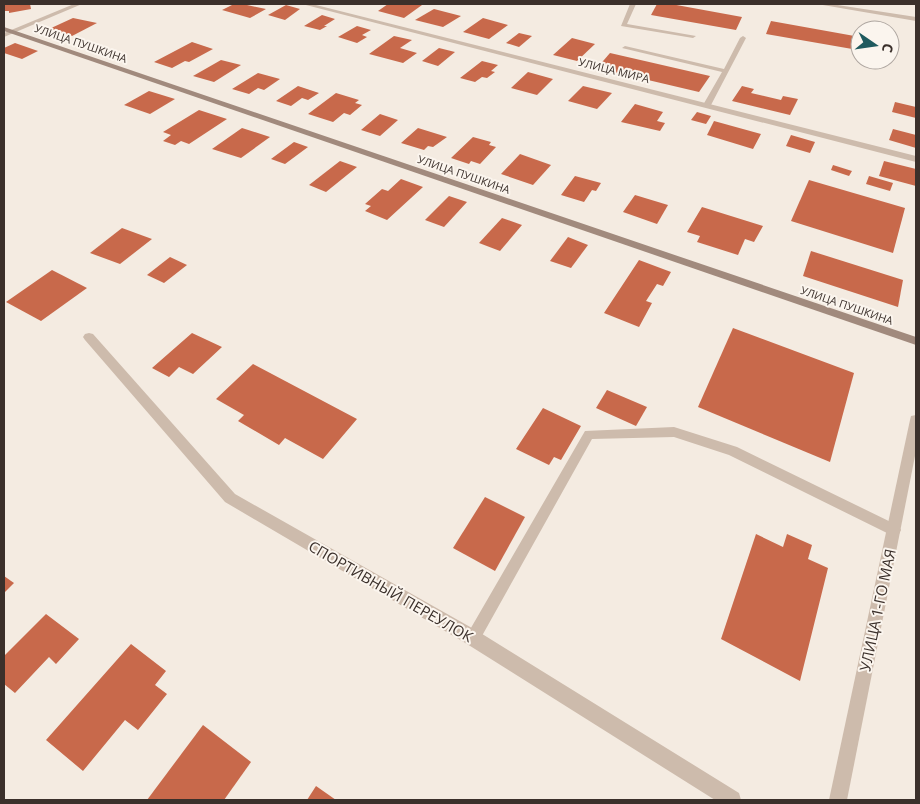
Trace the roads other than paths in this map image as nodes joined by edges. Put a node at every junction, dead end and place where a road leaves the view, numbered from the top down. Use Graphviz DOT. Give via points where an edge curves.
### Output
graph roads {
  1 [pos="78,4"];
  2 [pos="305,4"];
  3 [pos="633,4"];
  4 [pos="820,4"];
  5 [pos="916,19"];
  6 [pos="7,32"];
  7 [pos="693,36"];
  8 [pos="743,38"];
  9 [pos="624,48"];
  10 [pos="726,71"];
  11 [pos="707,105"];
  12 [pos="916,159"];
  13 [pos="89,337"];
  14 [pos="916,341"];
  15 [pos="916,420"];
  16 [pos="894,530"];
  17 [pos="473,638"];
  18 [pos="732,800"];
  19 [pos="838,800"];
  1 -- 6 [label="street"];
  2 -- 11 [label="street, УЛИЦА МИРА"];
  3 -- 7 [label="lane" via="624,25"];
  4 -- 5 [label="street"];
  6 -- 14 [label="main road, УЛИЦА ПУШКИНА"];
  8 -- 10 [label="lane"];
  9 -- 10 [label="lane"];
  10 -- 11 [label="lane"];
  11 -- 12 [label="street, УЛИЦА МИРА"];
  13 -- 17 [label="street, СПОРТИВНЫЙ ПЕРЕУЛОК" via="230,498"];
  15 -- 16 [label="street, УЛИЦА 1-ГО МАЯ"];
  16 -- 17 [label="lane" via="733,451 674,432 590,434"];
  16 -- 19 [label="street, УЛИЦА 1-ГО МАЯ"];
  17 -- 18 [label="street, СПОРТИВНЫЙ ПЕРЕУЛОК"];
}
